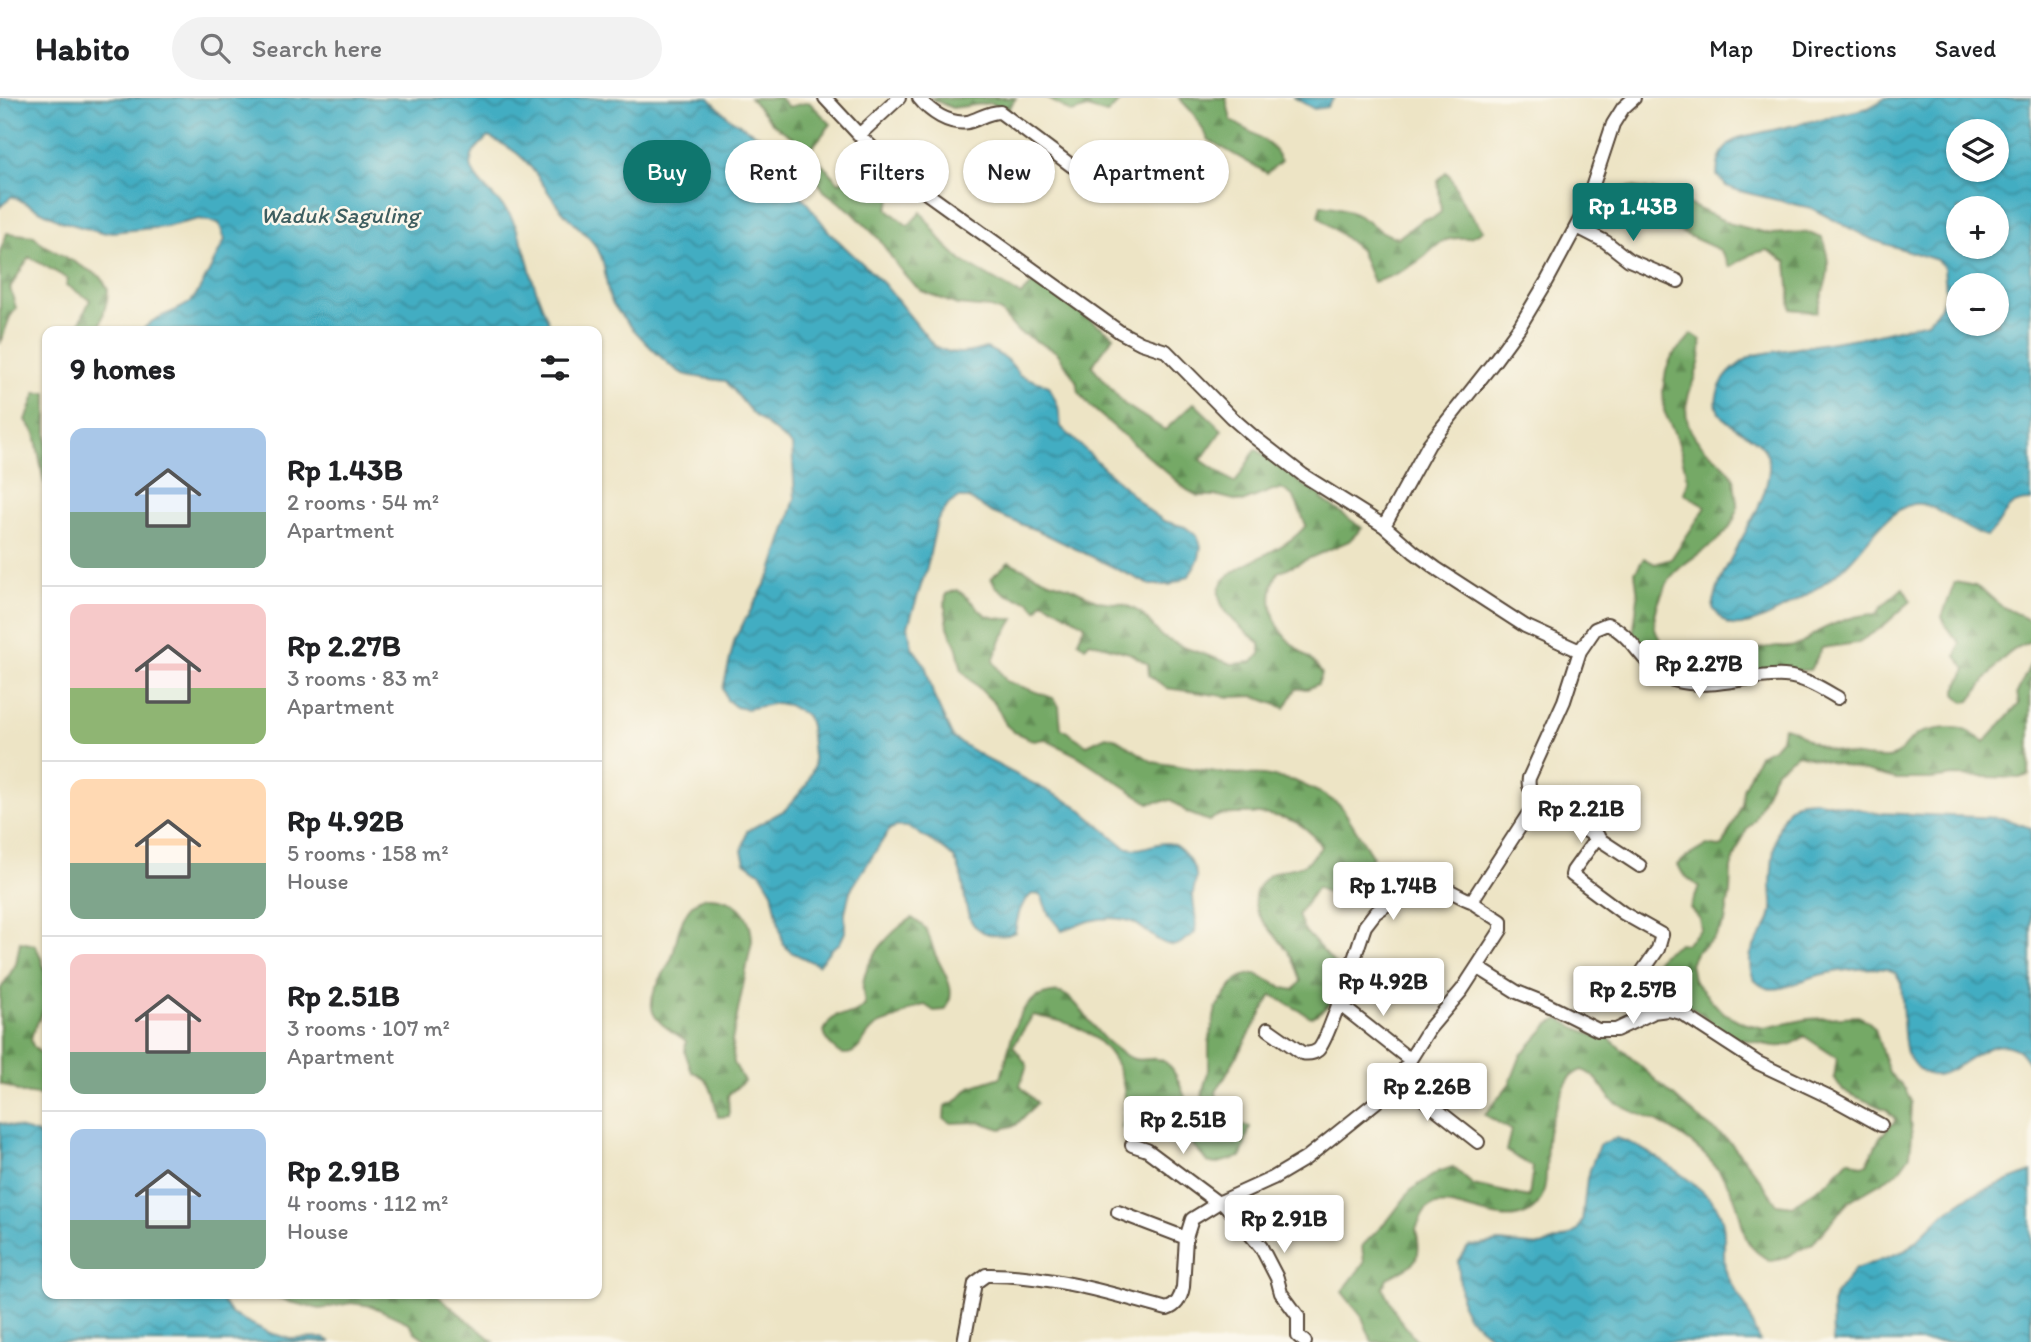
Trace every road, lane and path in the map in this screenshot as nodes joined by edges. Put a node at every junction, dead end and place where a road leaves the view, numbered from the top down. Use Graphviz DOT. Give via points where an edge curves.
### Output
graph roads {
  1 [pos="825,98"];
  2 [pos="900,98"];
  3 [pos="919,98"];
  4 [pos="1634,98"];
  5 [pos="859,135"];
  6 [pos="1069,164"];
  7 [pos="1577,227"];
  8 [pos="1678,281"];
  9 [pos="1384,526"];
  10 [pos="1580,651"];
  11 [pos="1838,698"];
  12 [pos="1538,799"];
  13 [pos="1598,836"];
  14 [pos="1640,866"];
  15 [pos="1474,902"];
  16 [pos="1477,967"];
  17 [pos="1338,1003"];
  18 [pos="1652,1013"];
  19 [pos="1268,1029"];
  20 [pos="1409,1059"];
  21 [pos="1398,1079"];
  22 [pos="1881,1125"];
  23 [pos="1478,1142"];
  24 [pos="1132,1145"];
  25 [pos="1220,1202"];
  26 [pos="1118,1212"];
  27 [pos="1186,1238"];
  28 [pos="964,1342"];
  29 [pos="1305,1342"];
  1 -- 5 [label="street"];
  2 -- 5 [label="street"];
  3 -- 6 [label="street" via="953,122 1000,112"];
  4 -- 7 [label="street" via="1612,124"];
  5 -- 9 [label="street" via="904,177 1120,332 1167,351 1254,437 1303,475"];
  7 -- 8 [label="street" via="1629,260"];
  7 -- 9 [label="street" via="1520,326 1429,444"];
  9 -- 10 [label="street" via="1492,606"];
  10 -- 11 [label="street" via="1595,629 1607,624 1621,632 1656,670 1676,681 1723,684 1785,676 1812,683"];
  10 -- 12 [label="street" via="1564,701 1529,778 1530,790"];
  12 -- 13 [label="street"];
  12 -- 15 [label="street"];
  13 -- 14 [label="street"];
  13 -- 18 [label="street" via="1572,875 1662,935 1658,949 1629,991 1636,1007"];
  15 -- 16 [label="street" via="1502,925"];
  15 -- 17 [label="street" via="1409,871 1392,901 1365,926"];
  16 -- 18 [label="street" via="1517,992 1598,1030 1616,1030"];
  16 -- 20 [label="street"];
  17 -- 19 [label="street" via="1325,1041 1314,1053 1302,1053"];
  17 -- 20 [label="street"];
  18 -- 22 [label="street" via="1681,1013 1758,1063"];
  20 -- 21 [label="street"];
  21 -- 23 [label="street"];
  21 -- 25 [label="street" via="1305,1159"];
  24 -- 25 [label="street" via="1147,1150"];
  25 -- 27 [label="street" via="1192,1219"];
  25 -- 29 [label="street" via="1261,1247 1281,1293 1298,1316 1298,1336"];
  26 -- 27 [label="street"];
  27 -- 28 [label="street" via="1183,1287 1172,1308 1041,1279 986,1275 975,1283"];
}
